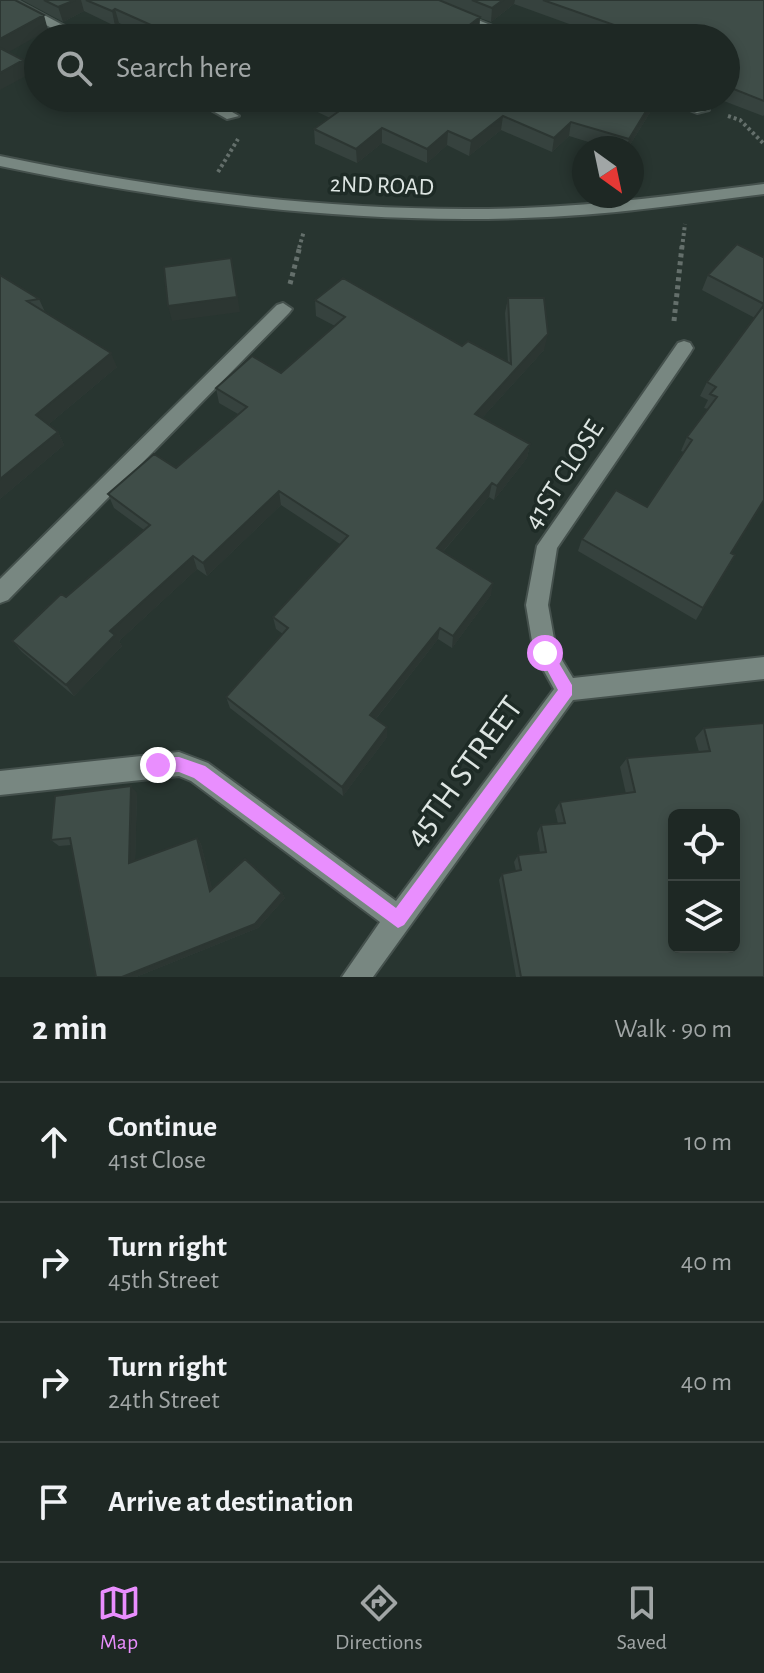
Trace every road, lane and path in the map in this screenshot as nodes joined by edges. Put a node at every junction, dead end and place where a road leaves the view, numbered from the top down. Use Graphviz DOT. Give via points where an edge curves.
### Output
graph roads {
  1 [pos="6,0"];
  2 [pos="418,0"];
  3 [pos="53,24"];
  4 [pos="479,24"];
  5 [pos="224,112"];
  6 [pos="710,112"];
  7 [pos="232,116"];
  8 [pos="764,144"];
  9 [pos="0,161"];
  10 [pos="764,189"];
  11 [pos="203,196"];
  12 [pos="688,199"];
  13 [pos="310,207"];
  14 [pos="283,309"];
  15 [pos="684,348"];
  16 [pos="0,593"];
  17 [pos="764,668"];
  18 [pos="567,690"];
  19 [pos="0,783"];
  20 [pos="398,919"];
  21 [pos="356,977"];
  1 -- 3 [label="street"];
  2 -- 4 [label="street"];
  5 -- 7 [label="street"];
  6 -- 8 [label="path" via="740,120"];
  7 -- 11 [label="path" via="241,123 241,134"];
  9 -- 11 [label="street, 2ND ROAD" via="100,184"];
  10 -- 12 [label="street, 2ND ROAD"];
  11 -- 13 [label="street, 2ND ROAD"];
  12 -- 13 [label="street, 2ND ROAD" via="494,214"];
  12 -- 15 [label="path" via="674,321"];
  13 -- 14 [label="path"];
  14 -- 16 [label="street"];
  15 -- 18 [label="street, 41ST CLOSE" via="547,546 537,605 545,653"];
  17 -- 18 [label="street, 45TH STREET"];
  18 -- 20 [label="street, 45TH STREET"];
  19 -- 20 [label="street" via="179,764 199,772"];
  20 -- 21 [label="street, 45TH STREET"];
}
